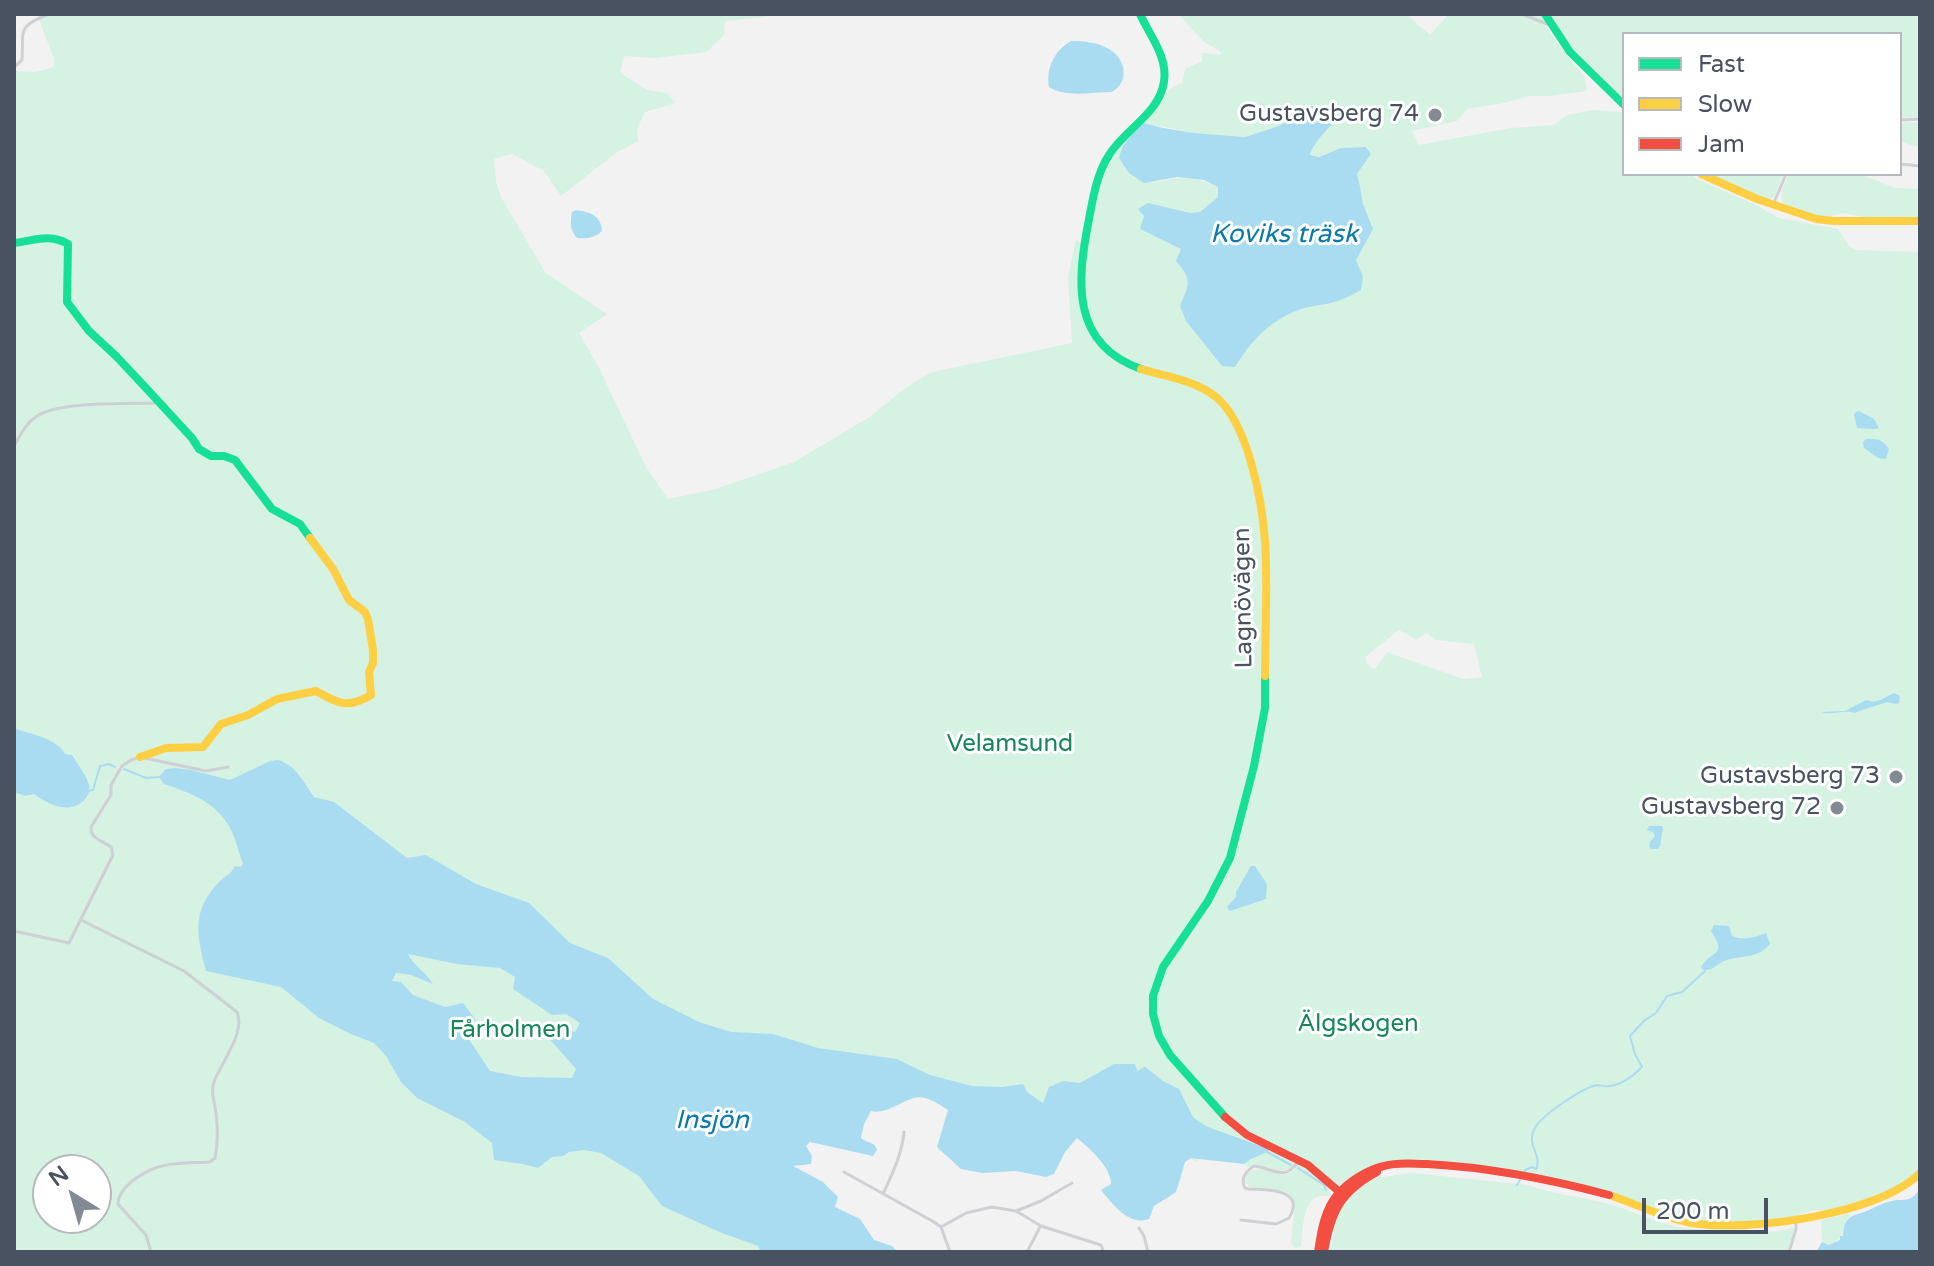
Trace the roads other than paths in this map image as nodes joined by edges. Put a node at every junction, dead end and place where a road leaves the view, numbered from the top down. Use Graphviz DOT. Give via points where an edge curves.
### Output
graph roads {
  1 [pos="49,14"];
  2 [pos="1140,14"];
  3 [pos="1522,14"];
  4 [pos="1545,14"];
  5 [pos="1550,25"];
  6 [pos="14,67"];
  7 [pos="1622,103"];
  8 [pos="1705,176"];
  9 [pos="1785,176"];
  10 [pos="1773,205"];
  11 [pos="1920,221"];
  12 [pos="14,243"];
  13 [pos="159,403"];
  14 [pos="14,446"];
  15 [pos="140,757"];
  16 [pos="228,767"];
  17 [pos="81,920"];
  18 [pos="14,931"];
  19 [pos="904,1132"];
  20 [pos="1296,1165"];
  21 [pos="844,1172"];
  22 [pos="1920,1173"];
  23 [pos="1072,1183"];
  24 [pos="883,1193"];
  25 [pos="1341,1194"];
  26 [pos="1016,1211"];
  27 [pos="1796,1219"];
  28 [pos="1241,1220"];
  29 [pos="1041,1226"];
  30 [pos="941,1227"];
  31 [pos="1139,1228"];
  32 [pos="1103,1250"];
  33 [pos="151,1252"];
  34 [pos="950,1252"];
  35 [pos="1027,1252"];
  36 [pos="1148,1252"];
  37 [pos="1321,1252"];
  38 [pos="1789,1252"];
  1 -- 6 [label="street" via="23,30 22,60"];
  2 -- 20 [label="street, Lagnövägen" via="1162,59 1163,88 1100,169 1081,281 1083,306 1093,333 1114,356 1199,386 1232,416 1247,449 1266,553 1266,702 1254,766 1230,858 1163,967 1153,1014 1170,1055 1221,1114"];
  3 -- 5 [label="street"];
  4 -- 5 [label="street"];
  5 -- 7 [label="street" via="1570,53"];
  8 -- 10 [label="street"];
  9 -- 10 [label="street"];
  10 -- 11 [label="street" via="1824,220"];
  12 -- 13 [label="street" via="49,235 68,244 67,303"];
  13 -- 14 [label="street" via="48,410 29,422"];
  13 -- 15 [label="street" via="204,453 235,460 272,509 300,524 349,600 365,612 373,663 371,695 358,703 349,705 316,691 277,699 221,724 203,747 166,748"];
  15 -- 16 [label="street" via="206,771"];
  15 -- 17 [label="street" via="122,766 91,827 94,838 111,847 113,855"];
  17 -- 18 [label="street" via="65,944"];
  17 -- 33 [label="street" via="184,971 237,1012 241,1023 212,1089 218,1131 215,1158 159,1167 119,1194 118,1204 146,1235"];
  19 -- 24 [label="street"];
  20 -- 25 [label="street, Lagnövägen" via="1318,1172"];
  20 -- 28 [label="street" via="1283,1174 1254,1166 1243,1181 1248,1189 1286,1194 1293,1208 1289,1218 1276,1224"];
  21 -- 24 [label="street"];
  22 -- 27 [label="street" via="1894,1193"];
  23 -- 26 [label="street"];
  24 -- 30 [label="street"];
  25 -- 27 [label="street" via="1401,1165 1476,1169 1607,1194 1694,1224 1760,1225"];
  25 -- 37 [label="street"];
  26 -- 29 [label="street"];
  26 -- 30 [label="street" via="973,1210"];
  27 -- 38 [label="street"];
  29 -- 32 [label="street"];
  29 -- 35 [label="street"];
  30 -- 34 [label="street"];
  31 -- 36 [label="street"];
}
